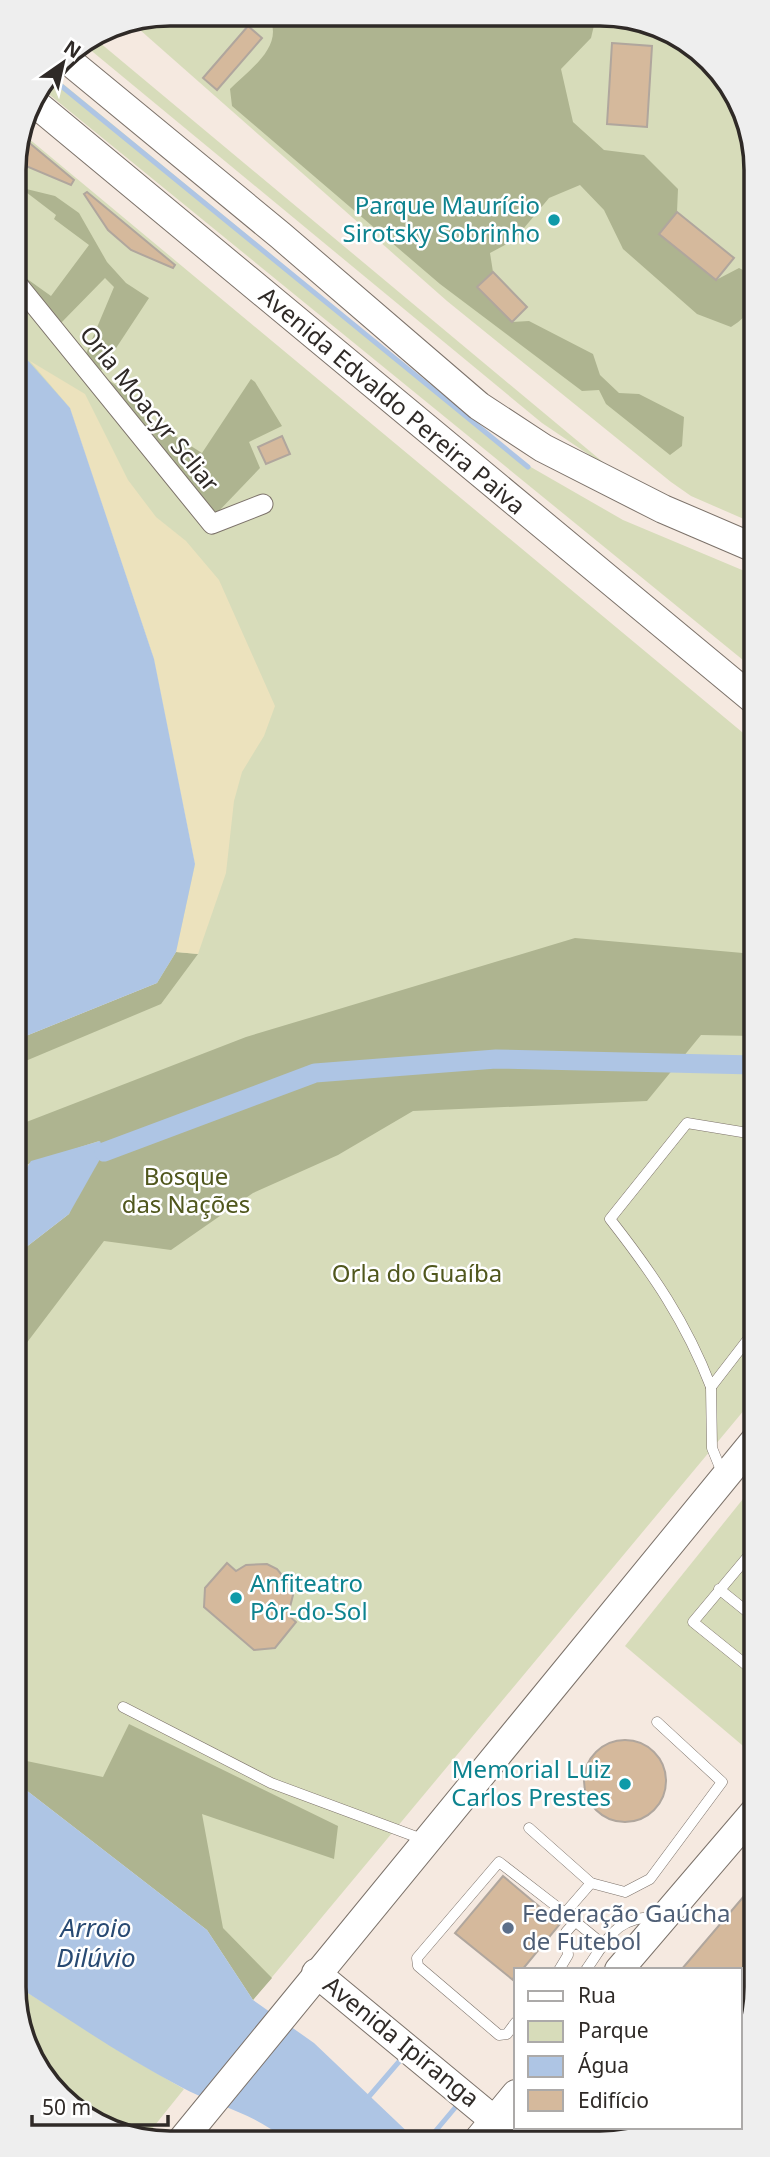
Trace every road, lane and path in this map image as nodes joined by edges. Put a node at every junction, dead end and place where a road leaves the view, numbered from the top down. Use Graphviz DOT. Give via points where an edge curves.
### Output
graph roads {
  1 [pos="73,64"];
  2 [pos="40,108"];
  3 [pos="27,296"];
  4 [pos="263,504"];
  5 [pos="744,544"];
  6 [pos="744,691"];
  7 [pos="743,1132"];
  8 [pos="743,1346"];
  9 [pos="711,1387"];
  10 [pos="743,1454"];
  11 [pos="724,1477"];
  12 [pos="743,1561"];
  13 [pos="719,1589"];
  14 [pos="743,1609"];
  15 [pos="743,1662"];
  16 [pos="123,1707"];
  17 [pos="657,1722"];
  18 [pos="743,1825"];
  19 [pos="528,1828"];
  20 [pos="426,1840"];
  21 [pos="590,1883"];
  22 [pos="565,1913"];
  23 [pos="663,1917"];
  24 [pos="575,1922"];
  25 [pos="604,1945"];
  26 [pos="560,1968"];
  27 [pos="587,1968"];
  28 [pos="621,1968"];
  29 [pos="316,1973"];
  30 [pos="514,2025"];
  31 [pos="514,2096"];
  32 [pos="486,2129"];
  33 [pos="189,2131"];
  1 -- 5 [label="main road" via="479,406 543,448"];
  2 -- 6 [label="main road, Avenida Edvaldo Pereira Paiva"];
  3 -- 4 [label="street, Orla Moacyr Scliar" via="212,524"];
  7 -- 9 [label="lane" via="687,1123 610,1220 666,1294"];
  8 -- 9 [label="lane"];
  9 -- 11 [label="lane" via="712,1448"];
  10 -- 11 [label="main road"];
  11 -- 20 [label="main road"];
  12 -- 13 [label="lane"];
  13 -- 14 [label="lane"];
  13 -- 15 [label="lane" via="693,1622"];
  16 -- 20 [label="lane" via="271,1783"];
  17 -- 21 [label="lane" via="721,1779 721,1786 650,1879 625,1892"];
  18 -- 23 [label="main road"];
  19 -- 21 [label="lane"];
  20 -- 29 [label="main road"];
  21 -- 22 [label="lane"];
  22 -- 24 [label="lane"];
  22 -- 30 [label="lane" via="499,1862 417,1958 418,1966 499,2035 507,2034"];
  23 -- 25 [label="lane" via="624,1921"];
  23 -- 28 [label="main road"];
  24 -- 25 [label="lane"];
  24 -- 26 [label="lane" via="566,1932 568,1955"];
  25 -- 27 [label="lane"];
  29 -- 32 [label="main road, Avenida Ipiranga"];
  29 -- 33 [label="main road"];
  31 -- 32 [label="main road"];
}
